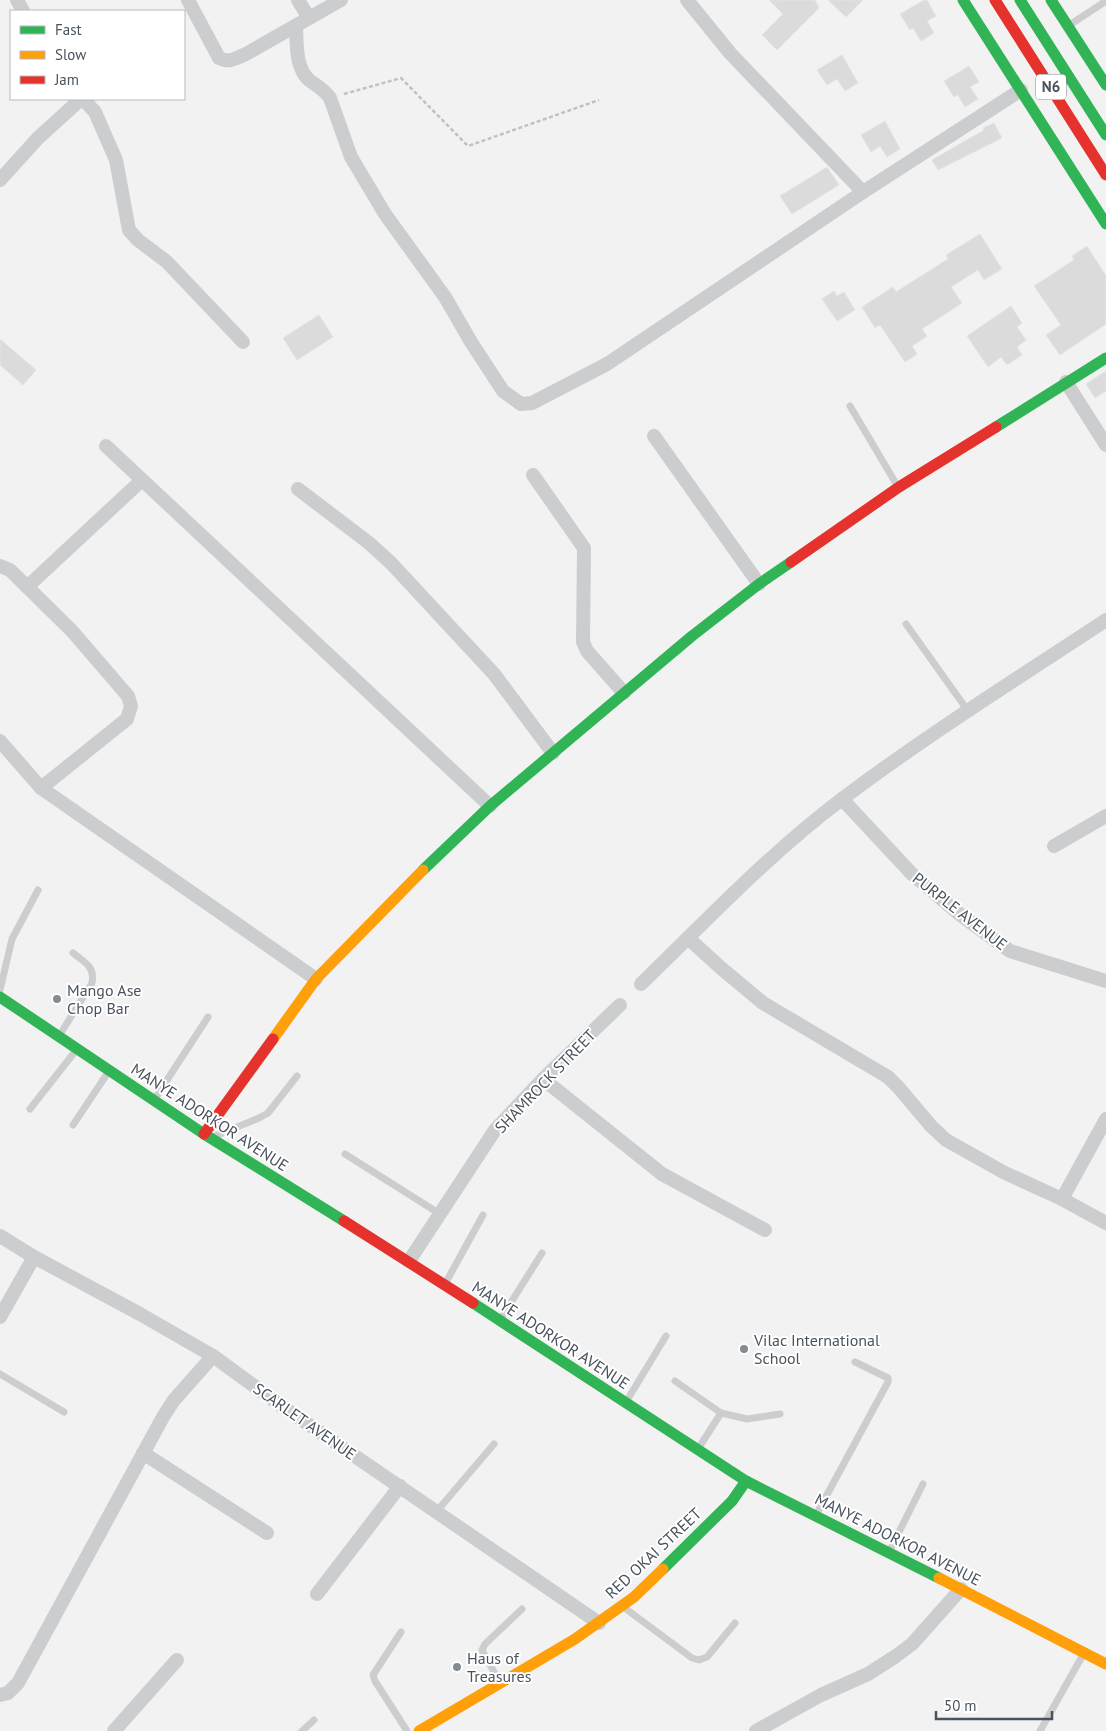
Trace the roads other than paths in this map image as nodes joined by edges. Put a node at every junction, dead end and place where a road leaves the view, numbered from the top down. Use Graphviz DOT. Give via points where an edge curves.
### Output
graph roads {
  1 [pos="188,0"];
  2 [pos="298,0"];
  3 [pos="341,0"];
  4 [pos="687,0"];
  5 [pos="963,0"];
  6 [pos="995,0"];
  7 [pos="1020,0"];
  8 [pos="1051,0"];
  9 [pos="1106,1"];
  10 [pos="309,18"];
  11 [pos="296,26"];
  12 [pos="1068,26"];
  13 [pos="1106,85"];
  14 [pos="1021,90"];
  15 [pos="81,100"];
  16 [pos="83,100"];
  17 [pos="1106,134"];
  18 [pos="1106,175"];
  19 [pos="0,180"];
  20 [pos="864,192"];
  21 [pos="1106,224"];
  22 [pos="243,342"];
  23 [pos="1106,358"];
  24 [pos="1066,382"];
  25 [pos="850,406"];
  26 [pos="654,436"];
  27 [pos="1106,445"];
  28 [pos="106,446"];
  29 [pos="533,475"];
  30 [pos="142,480"];
  31 [pos="899,487"];
  32 [pos="298,490"];
  33 [pos="5,568"];
  34 [pos="759,584"];
  35 [pos="27,587"];
  36 [pos="1106,620"];
  37 [pos="906,624"];
  38 [pos="624,693"];
  39 [pos="968,712"];
  40 [pos="0,741"];
  41 [pos="553,753"];
  42 [pos="41,788"];
  43 [pos="842,799"];
  44 [pos="490,806"];
  45 [pos="1106,816"];
  46 [pos="1054,846"];
  47 [pos="38,890"];
  48 [pos="688,938"];
  49 [pos="73,953"];
  50 [pos="316,979"];
  51 [pos="1106,981"];
  52 [pos="641,984"];
  53 [pos="0,990"];
  54 [pos="0,997"];
  55 [pos="620,1005"];
  56 [pos="208,1017"];
  57 [pos="59,1036"];
  58 [pos="78,1049"];
  59 [pos="109,1070"];
  60 [pos="297,1076"];
  61 [pos="543,1079"];
  62 [pos="153,1100"];
  63 [pos="30,1109"];
  64 [pos="1106,1119"];
  65 [pos="73,1125"];
  66 [pos="207,1136"];
  67 [pos="344,1154"];
  68 [pos="1062,1199"];
  69 [pos="440,1214"];
  70 [pos="483,1215"];
  71 [pos="1106,1223"];
  72 [pos="765,1230"];
  73 [pos="0,1236"];
  74 [pos="542,1253"];
  75 [pos="34,1257"];
  76 [pos="409,1261"];
  77 [pos="444,1284"];
  78 [pos="0,1317"];
  79 [pos="500,1320"];
  80 [pos="666,1336"];
  81 [pos="213,1356"];
  82 [pos="855,1362"];
  83 [pos="0,1374"];
  84 [pos="675,1381"];
  85 [pos="625,1402"];
  86 [pos="64,1412"];
  87 [pos="721,1413"];
  88 [pos="780,1414"];
  89 [pos="494,1444"];
  90 [pos="698,1450"];
  91 [pos="143,1453"];
  92 [pos="746,1481"];
  93 [pos="923,1484"];
  94 [pos="400,1486"];
  95 [pos="437,1511"];
  96 [pos="816,1515"];
  97 [pos="267,1533"];
  98 [pos="889,1552"];
  99 [pos="961,1589"];
  100 [pos="317,1594"];
  101 [pos="622,1606"];
  102 [pos="522,1609"];
  103 [pos="599,1623"];
  104 [pos="734,1623"];
  105 [pos="401,1632"];
  106 [pos="1084,1653"];
  107 [pos="177,1660"];
  108 [pos="1106,1664"];
  109 [pos="500,1683"];
  110 [pos="0,1695"];
  111 [pos="314,1720"];
  112 [pos="114,1731"];
  113 [pos="302,1731"];
  114 [pos="406,1731"];
  115 [pos="419,1731"];
  116 [pos="756,1731"];
  117 [pos="1040,1731"];
  1 -- 11 [label="street" via="219,58 225,61 244,55"];
  2 -- 10 [label="street"];
  3 -- 10 [label="street"];
  4 -- 20 [label="street" via="730,53"];
  5 -- 14 [label="main road"];
  6 -- 18 [label="main road, N6"];
  7 -- 17 [label="main road, N6"];
  8 -- 12 [label="main road"];
  9 -- 12 [label="lane"];
  10 -- 11 [label="street"];
  11 -- 20 [label="street" via="301,69 330,98 351,157 385,214 445,297 503,391 520,404 532,403 607,364"];
  12 -- 13 [label="main road"];
  14 -- 20 [label="street"];
  14 -- 21 [label="main road"];
  15 -- 19 [label="street" via="38,138"];
  16 -- 22 [label="street" via="95,112 116,160 129,230 167,262"];
  23 -- 24 [label="main road"];
  24 -- 27 [label="street"];
  24 -- 31 [label="main road"];
  25 -- 31 [label="lane"];
  26 -- 34 [label="street"];
  28 -- 30 [label="street"];
  29 -- 38 [label="street" via="584,548 583,642"];
  30 -- 35 [label="street"];
  30 -- 44 [label="street"];
  31 -- 34 [label="main road"];
  32 -- 41 [label="street" via="391,563 494,674"];
  33 -- 35 [label="street"];
  34 -- 38 [label="main road"];
  35 -- 42 [label="street" via="72,631 122,688 130,706 127,719"];
  36 -- 39 [label="street"];
  37 -- 39 [label="lane"];
  38 -- 41 [label="main road"];
  39 -- 43 [label="street"];
  40 -- 42 [label="street"];
  41 -- 44 [label="main road"];
  42 -- 50 [label="street"];
  43 -- 48 [label="street" via="760,867"];
  43 -- 51 [label="street, PURPLE AVENUE" via="912,874 958,913 1010,950"];
  44 -- 50 [label="main road"];
  45 -- 46 [label="street"];
  47 -- 53 [label="lane" via="12,940"];
  48 -- 52 [label="street"];
  48 -- 68 [label="street" via="763,1003 888,1078 946,1140 1005,1173"];
  49 -- 57 [label="lane" via="92,968 94,975"];
  50 -- 66 [label="main road"];
  54 -- 57 [label="main road, MANYE ADORKOR AVENUE"];
  55 -- 61 [label="street, SHAMROCK STREET"];
  56 -- 62 [label="lane"];
  57 -- 58 [label="main road, MANYE ADORKOR AVENUE"];
  58 -- 59 [label="main road, MANYE ADORKOR AVENUE"];
  58 -- 63 [label="lane"];
  59 -- 62 [label="main road, MANYE ADORKOR AVENUE"];
  59 -- 65 [label="lane"];
  60 -- 66 [label="lane" via="268,1113"];
  61 -- 69 [label="street, SHAMROCK STREET" via="495,1130"];
  61 -- 72 [label="street" via="662,1174"];
  62 -- 66 [label="main road, MANYE ADORKOR AVENUE"];
  64 -- 68 [label="street"];
  66 -- 76 [label="main road, MANYE ADORKOR AVENUE"];
  67 -- 69 [label="lane"];
  68 -- 71 [label="street"];
  69 -- 76 [label="street, SHAMROCK STREET"];
  70 -- 77 [label="lane"];
  73 -- 75 [label="street, SCARLET AVENUE"];
  74 -- 79 [label="lane"];
  75 -- 78 [label="street"];
  75 -- 81 [label="street, SCARLET AVENUE"];
  76 -- 77 [label="main road, MANYE ADORKOR AVENUE"];
  77 -- 79 [label="main road, MANYE ADORKOR AVENUE"];
  79 -- 85 [label="main road, MANYE ADORKOR AVENUE"];
  80 -- 85 [label="lane"];
  81 -- 91 [label="street" via="174,1400"];
  81 -- 94 [label="street, SCARLET AVENUE"];
  82 -- 96 [label="lane" via="888,1378 888,1382"];
  83 -- 86 [label="lane"];
  84 -- 87 [label="lane"];
  85 -- 90 [label="main road, MANYE ADORKOR AVENUE"];
  87 -- 88 [label="lane" via="747,1419"];
  87 -- 90 [label="lane"];
  89 -- 95 [label="lane"];
  90 -- 92 [label="main road, MANYE ADORKOR AVENUE"];
  91 -- 97 [label="street"];
  91 -- 110 [label="street" via="18,1683 8,1693"];
  92 -- 96 [label="main road, MANYE ADORKOR AVENUE"];
  92 -- 101 [label="main road, RED OKAI STREET" via="722,1511"];
  93 -- 98 [label="lane"];
  94 -- 95 [label="street, SCARLET AVENUE"];
  94 -- 100 [label="street"];
  95 -- 103 [label="street, SCARLET AVENUE"];
  96 -- 98 [label="main road, MANYE ADORKOR AVENUE"];
  98 -- 99 [label="main road, MANYE ADORKOR AVENUE"];
  99 -- 106 [label="main road, MANYE ADORKOR AVENUE"];
  99 -- 116 [label="street" via="912,1644 896,1656 868,1674"];
  101 -- 103 [label="main road, RED OKAI STREET"];
  101 -- 104 [label="lane" via="699,1660 707,1657"];
  102 -- 109 [label="lane" via="482,1650"];
  103 -- 109 [label="main road, RED OKAI STREET"];
  105 -- 114 [label="lane" via="373,1675"];
  106 -- 108 [label="main road, MANYE ADORKOR AVENUE"];
  106 -- 117 [label="lane"];
  107 -- 112 [label="street"];
  109 -- 115 [label="main road, RED OKAI STREET"];
  111 -- 113 [label="lane"];
}
